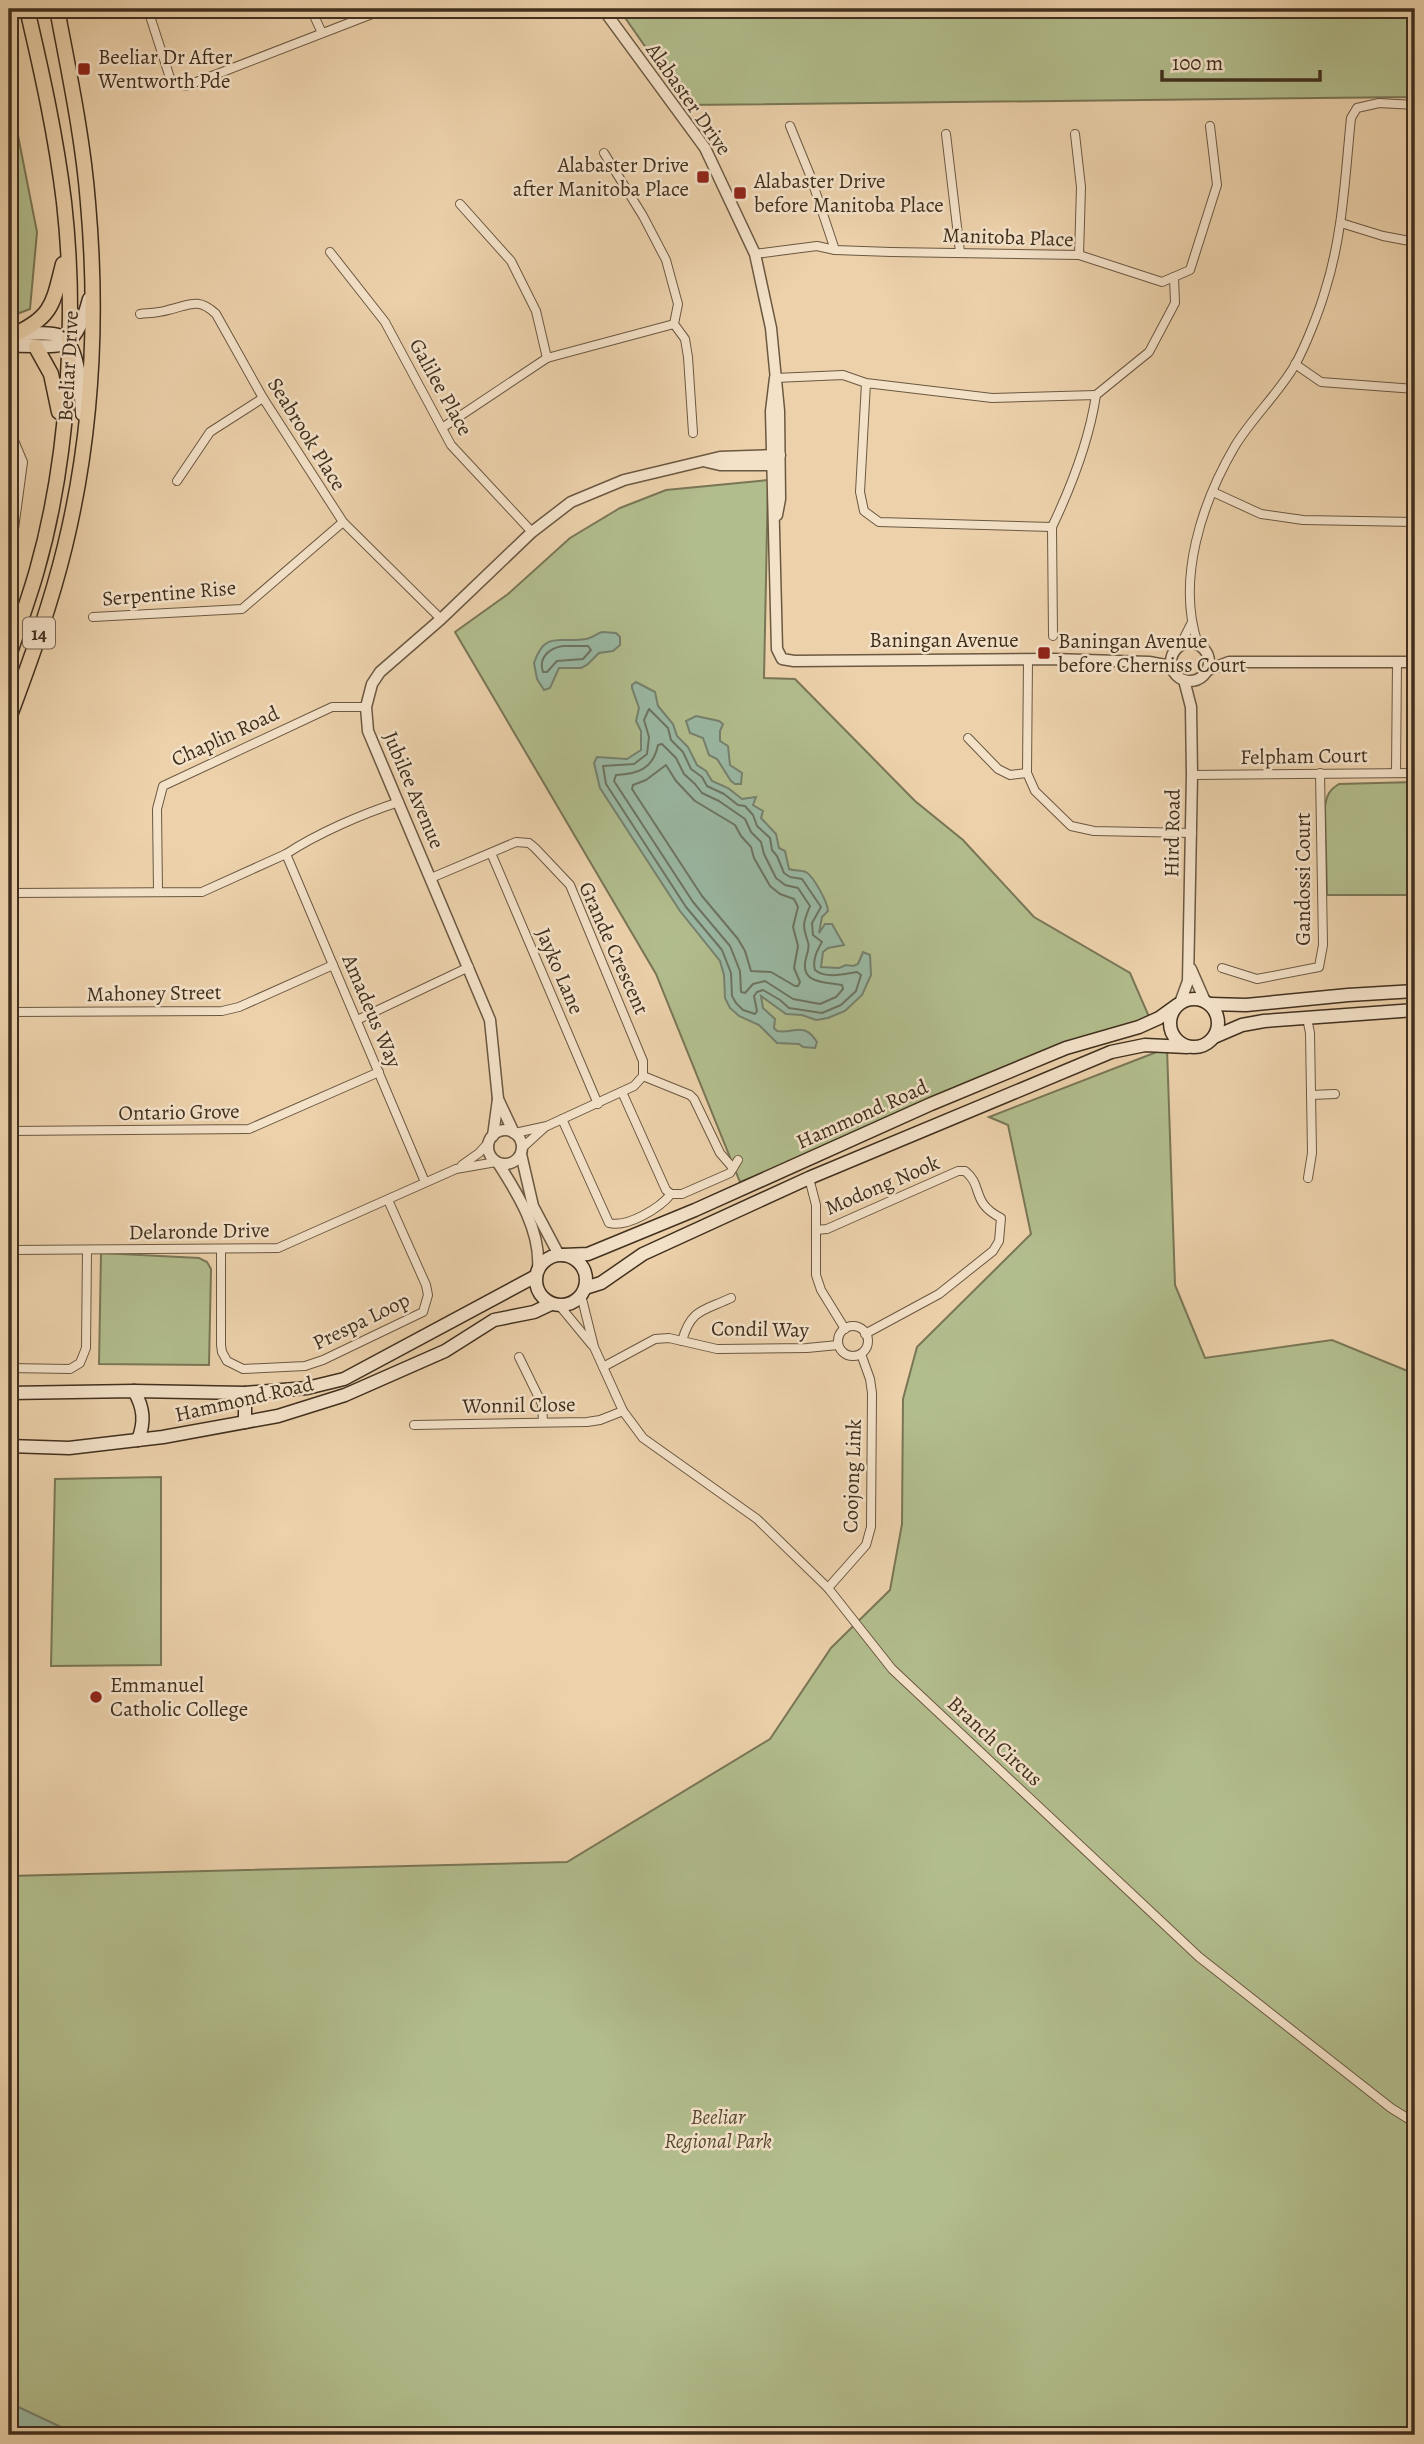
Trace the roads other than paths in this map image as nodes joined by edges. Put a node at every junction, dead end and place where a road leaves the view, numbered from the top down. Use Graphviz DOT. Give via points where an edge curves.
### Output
graph roads {
  1 [pos="27,9"];
  2 [pos="57,9"];
  3 [pos="311,9"];
  4 [pos="385,9"];
  5 [pos="603,9"];
  6 [pos="150,16"];
  7 [pos="322,33"];
  8 [pos="1415,106"];
  9 [pos="790,126"];
  10 [pos="1210,126"];
  11 [pos="946,134"];
  12 [pos="1075,134"];
  13 [pos="604,153"];
  14 [pos="460,204"];
  15 [pos="1341,223"];
  16 [pos="1415,242"];
  17 [pos="68,248"];
  18 [pos="835,250"];
  19 [pos="330,252"];
  20 [pos="960,252"];
  21 [pos="755,254"];
  22 [pos="1079,255"];
  23 [pos="1174,277"];
  24 [pos="93,285"];
  25 [pos="140,314"];
  26 [pos="674,324"];
  27 [pos="10,339"];
  28 [pos="69,343"];
  29 [pos="36,346"];
  30 [pos="547,358"];
  31 [pos="1295,364"];
  32 [pos="775,378"];
  33 [pos="866,383"];
  34 [pos="1415,389"];
  35 [pos="1096,395"];
  36 [pos="264,398"];
  37 [pos="442,428"];
  38 [pos="63,430"];
  39 [pos="693,433"];
  40 [pos="9,437"];
  41 [pos="84,439"];
  42 [pos="776,460"];
  43 [pos="177,481"];
  44 [pos="1213,492"];
  45 [pos="343,522"];
  46 [pos="1415,522"];
  47 [pos="1052,527"];
  48 [pos="14,529"];
  49 [pos="532,532"];
  50 [pos="93,617"];
  51 [pos="441,619"];
  52 [pos="1191,624"];
  53 [pos="1053,636"];
  54 [pos="1181,644"];
  55 [pos="1198,644"];
  56 [pos="1207,653"];
  57 [pos="9,656"];
  58 [pos="782,659"];
  59 [pos="1028,659"];
  60 [pos="1172,660"];
  61 [pos="1229,662"];
  62 [pos="1397,662"];
  63 [pos="1415,662"];
  64 [pos="1208,670"];
  65 [pos="1198,679"];
  66 [pos="1184,680"];
  67 [pos="366,707"];
  68 [pos="1191,707"];
  69 [pos="9,718"];
  70 [pos="968,738"];
  71 [pos="1027,773"];
  72 [pos="1396,773"];
  73 [pos="1415,773"];
  74 [pos="1320,774"];
  75 [pos="1192,775"];
  76 [pos="399,802"];
  77 [pos="1192,833"];
  78 [pos="491,853"];
  79 [pos="286,854"];
  80 [pos="431,878"];
  81 [pos="158,892"];
  82 [pos="9,893"];
  83 [pos="1189,960"];
  84 [pos="333,965"];
  85 [pos="469,967"];
  86 [pos="1222,968"];
  87 [pos="1415,991"];
  88 [pos="1208,1003"];
  89 [pos="1179,1004"];
  90 [pos="1415,1010"];
  91 [pos="9,1012"];
  92 [pos="1307,1018"];
  93 [pos="357,1020"];
  94 [pos="1214,1037"];
  95 [pos="1187,1046"];
  96 [pos="379,1072"];
  97 [pos="643,1076"];
  98 [pos="622,1092"];
  99 [pos="1335,1094"];
  100 [pos="1311,1095"];
  101 [pos="498,1099"];
  102 [pos="598,1104"];
  103 [pos="562,1119"];
  104 [pos="547,1126"];
  105 [pos="9,1130"];
  106 [pos="514,1133"];
  107 [pos="491,1139"];
  108 [pos="522,1151"];
  109 [pos="497,1162"];
  110 [pos="456,1168"];
  111 [pos="808,1178"];
  112 [pos="1308,1178"];
  113 [pos="425,1182"];
  114 [pos="671,1194"];
  115 [pos="388,1200"];
  116 [pos="816,1230"];
  117 [pos="9,1250"];
  118 [pos="87,1250"];
  119 [pos="221,1250"];
  120 [pos="561,1255"];
  121 [pos="537,1273"];
  122 [pos="583,1292"];
  123 [pos="731,1298"];
  124 [pos="555,1304"];
  125 [pos="845,1329"];
  126 [pos="865,1334"];
  127 [pos="682,1341"];
  128 [pos="838,1345"];
  129 [pos="594,1347"];
  130 [pos="861,1354"];
  131 [pos="519,1357"];
  132 [pos="603,1367"];
  133 [pos="9,1368"];
  134 [pos="134,1391"];
  135 [pos="9,1393"];
  136 [pos="244,1393"];
  137 [pos="623,1410"];
  138 [pos="245,1422"];
  139 [pos="543,1422"];
  140 [pos="414,1425"];
  141 [pos="138,1440"];
  142 [pos="9,1446"];
  143 [pos="828,1588"];
  144 [pos="1415,2123"];
  1 -- 17 [label="highway, Beeliar Drive / 14" via="55,142"];
  2 -- 24 [label="highway, Beeliar Drive / 14" via="79,126"];
  3 -- 7 [label="street"];
  4 -- 7 [label="street"];
  5 -- 21 [label="street, Alabaster Drive" via="705,148"];
  6 -- 7 [label="street" via="171,81 186,86"];
  8 -- 15 [label="street" via="1379,103 1357,108 1351,118"];
  9 -- 18 [label="street"];
  10 -- 23 [label="street" via="1217,185 1190,270"];
  11 -- 20 [label="street"];
  12 -- 22 [label="street" via="1081,187"];
  13 -- 26 [label="street" via="666,260 678,304"];
  14 -- 30 [label="street" via="511,261 536,311"];
  15 -- 16 [label="street"];
  15 -- 31 [label="street" via="1325,292"];
  17 -- 27 [label="highway" via="46,315"];
  17 -- 28 [label="highway, Beeliar Drive / 14"];
  18 -- 20 [label="street, Manitoba Place"];
  18 -- 21 [label="street, Manitoba Place" via="817,246"];
  19 -- 37 [label="street, Galilee Place" via="385,322"];
  20 -- 22 [label="street, Manitoba Place"];
  21 -- 32 [label="street, Alabaster Drive" via="771,328"];
  22 -- 23 [label="street, Manitoba Place" via="1163,282"];
  23 -- 35 [label="street" via="1175,303 1149,352"];
  24 -- 28 [label="main road"];
  24 -- 41 [label="highway, Beeliar Drive / 14"];
  25 -- 36 [label="street, Seabrook Place" via="193,303 206,305 216,314"];
  26 -- 30 [label="street"];
  26 -- 39 [label="street" via="685,339"];
  27 -- 28 [label="main road" via="55,335"];
  27 -- 29 [label="main road"];
  28 -- 29 [label="main road"];
  28 -- 38 [label="highway, Beeliar Drive / 14"];
  28 -- 41 [label="main road" via="75,353"];
  29 -- 38 [label="highway" via="51,374"];
  30 -- 37 [label="street"];
  31 -- 34 [label="street" via="1321,382"];
  31 -- 44 [label="street" via="1235,446"];
  32 -- 33 [label="street" via="843,375"];
  32 -- 42 [label="street, Alabaster Drive" via="771,411"];
  33 -- 35 [label="street" via="992,398"];
  33 -- 47 [label="street" via="860,492 864,511 879,522"];
  35 -- 47 [label="street" via="1087,439"];
  36 -- 43 [label="street" via="210,432"];
  36 -- 45 [label="street, Seabrook Place"];
  37 -- 49 [label="street, Galilee Place" via="451,445"];
  38 -- 57 [label="highway, Beeliar Drive / 14" via="37,569"];
  40 -- 48 [label="street" via="23,462"];
  41 -- 69 [label="highway, Beeliar Drive / 14" via="58,573"];
  42 -- 49 [label="street" via="720,457 655,471 571,502"];
  42 -- 58 [label="street, Alabaster Drive" via="777,649"];
  44 -- 46 [label="street" via="1271,516"];
  44 -- 52 [label="street" via="1197,532 1189,592"];
  45 -- 50 [label="street, Serpentine Rise" via="242,609"];
  45 -- 51 [label="street, Seabrook Place"];
  47 -- 53 [label="street"];
  49 -- 51 [label="street"];
  51 -- 67 [label="street" via="380,672"];
  52 -- 54 [label="street"];
  52 -- 55 [label="street"];
  54 -- 55 [label="street"];
  54 -- 60 [label="street"];
  55 -- 56 [label="street"];
  56 -- 61 [label="street"];
  56 -- 64 [label="street"];
  58 -- 59 [label="street, Baningan Avenue"];
  59 -- 60 [label="street, Baningan Avenue"];
  59 -- 71 [label="street"];
  60 -- 66 [label="street" via="1178,677"];
  61 -- 62 [label="street"];
  61 -- 64 [label="street"];
  62 -- 63 [label="street"];
  62 -- 72 [label="street"];
  64 -- 65 [label="street"];
  65 -- 66 [label="street"];
  65 -- 68 [label="street, Hird Road"];
  66 -- 68 [label="street, Hird Road"];
  67 -- 76 [label="street, Jubilee Avenue" via="368,731"];
  67 -- 81 [label="street, Chaplin Road" via="332,707 167,782 157,799"];
  68 -- 75 [label="street, Hird Road"];
  70 -- 71 [label="street" via="998,769 1010,775"];
  71 -- 77 [label="street" via="1035,791 1071,826 1094,831"];
  72 -- 73 [label="street, Felpham Court"];
  72 -- 74 [label="street, Felpham Court"];
  74 -- 75 [label="street, Felpham Court"];
  74 -- 86 [label="street, Gandossi Court" via="1323,945 1319,967 1257,979"];
  75 -- 77 [label="street, Hird Road"];
  76 -- 79 [label="street"];
  76 -- 80 [label="street, Jubilee Avenue"];
  77 -- 83 [label="street, Hird Road"];
  78 -- 80 [label="street, Grande Crescent"];
  78 -- 97 [label="street, Grande Crescent" via="516,842 529,843 570,886 643,1061"];
  78 -- 102 [label="street, Jayko Lane"];
  79 -- 81 [label="street" via="202,892"];
  79 -- 84 [label="street, Amadeus Way"];
  80 -- 85 [label="street, Jubilee Avenue"];
  81 -- 82 [label="street"];
  83 -- 88 [label="street, Hird Road"];
  83 -- 89 [label="street, Hird Road" via="1186,990"];
  84 -- 91 [label="street, Mahoney Street" via="222,1011"];
  84 -- 93 [label="street, Amadeus Way"];
  85 -- 93 [label="street"];
  85 -- 101 [label="street, Jubilee Avenue" via="490,1020"];
  87 -- 88 [label="main road" via="1246,1005"];
  88 -- 89 [label="main road" via="1192,998"];
  88 -- 94 [label="main road" via="1218,1017"];
  89 -- 95 [label="main road" via="1170,1029"];
  89 -- 120 [label="main road, Hammond Road" via="1139,1027 1066,1048 588,1255"];
  90 -- 92 [label="main road"];
  92 -- 94 [label="main road" via="1242,1025"];
  92 -- 100 [label="street"];
  93 -- 96 [label="street, Amadeus Way"];
  94 -- 95 [label="main road" via="1202,1046"];
  95 -- 111 [label="main road, Hammond Road" via="1145,1045 1111,1052"];
  96 -- 105 [label="street, Ontario Grove" via="249,1129"];
  96 -- 113 [label="street, Amadeus Way"];
  97 -- 98 [label="street"];
  97 -- 114 [label="street" via="690,1095 720,1153 735,1164 730,1172 693,1190"];
  98 -- 102 [label="street"];
  98 -- 114 [label="street"];
  99 -- 100 [label="street"];
  100 -- 112 [label="street"];
  101 -- 106 [label="street, Jubilee Avenue"];
  101 -- 107 [label="street, Jubilee Avenue"];
  102 -- 103 [label="street"];
  103 -- 104 [label="street"];
  103 -- 114 [label="street" via="609,1223 620,1224 654,1210"];
  104 -- 106 [label="street"];
  104 -- 108 [label="street"];
  106 -- 107 [label="street" via="503,1130"];
  106 -- 108 [label="street"];
  107 -- 109 [label="street" via="490,1154"];
  107 -- 110 [label="street, Delaronde Drive"];
  108 -- 109 [label="street" via="510,1164"];
  108 -- 120 [label="street" via="533,1206"];
  109 -- 110 [label="street, Delaronde Drive"];
  109 -- 121 [label="street" via="532,1229 540,1255"];
  110 -- 113 [label="street, Delaronde Drive"];
  111 -- 116 [label="street" via="816,1205"];
  111 -- 122 [label="main road, Hammond Road" via="643,1254"];
  113 -- 115 [label="street, Delaronde Drive"];
  115 -- 119 [label="street, Delaronde Drive" via="284,1246"];
  115 -- 119 [label="street, Prespa Loop" via="426,1285 423,1312 305,1366 243,1369 223,1356"];
  116 -- 125 [label="street" via="816,1275"];
  116 -- 126 [label="street, Modong Nook" via="958,1171 971,1175 981,1203 1000,1218 999,1241 993,1251 939,1294"];
  117 -- 118 [label="street, Delaronde Drive"];
  118 -- 119 [label="street, Delaronde Drive"];
  118 -- 133 [label="street" via="86,1348 80,1363 70,1368"];
  120 -- 121 [label="main road" via="544,1262"];
  120 -- 122 [label="main road" via="571,1257 584,1270"];
  121 -- 124 [label="main road" via="539,1293"];
  121 -- 136 [label="main road, Hammond Road" via="344,1379"];
  122 -- 124 [label="main road" via="572,1303"];
  122 -- 129 [label="street, Branch Circus"];
  123 -- 127 [label="street, Condil Way" via="693,1315"];
  124 -- 129 [label="street, Branch Circus"];
  124 -- 138 [label="main road, Hammond Road" via="494,1321 445,1351 345,1395"];
  125 -- 126 [label="street" via="858,1328"];
  125 -- 128 [label="street"];
  126 -- 130 [label="street" via="866,1347"];
  127 -- 128 [label="street, Condil Way" via="717,1349"];
  127 -- 132 [label="street, Condil Way" via="655,1339"];
  128 -- 130 [label="street" via="847,1355"];
  129 -- 132 [label="street, Branch Circus"];
  130 -- 143 [label="street, Coojong Link" via="872,1393 871,1527 866,1545"];
  131 -- 139 [label="street" via="542,1404"];
  132 -- 137 [label="street, Branch Circus"];
  134 -- 135 [label="main road, Hammond Road"];
  134 -- 136 [label="main road, Hammond Road"];
  134 -- 141 [label="main road" via="144,1424"];
  136 -- 138 [label="main road"];
  137 -- 139 [label="street, Wonnil Close" via="587,1422"];
  137 -- 143 [label="street, Branch Circus" via="643,1437 757,1519"];
  138 -- 141 [label="main road, Hammond Road"];
  139 -- 140 [label="street, Wonnil Close"];
  141 -- 142 [label="main road, Hammond Road" via="69,1448"];
  143 -- 144 [label="street, Branch Circus" via="892,1669 1199,1957"];
}
